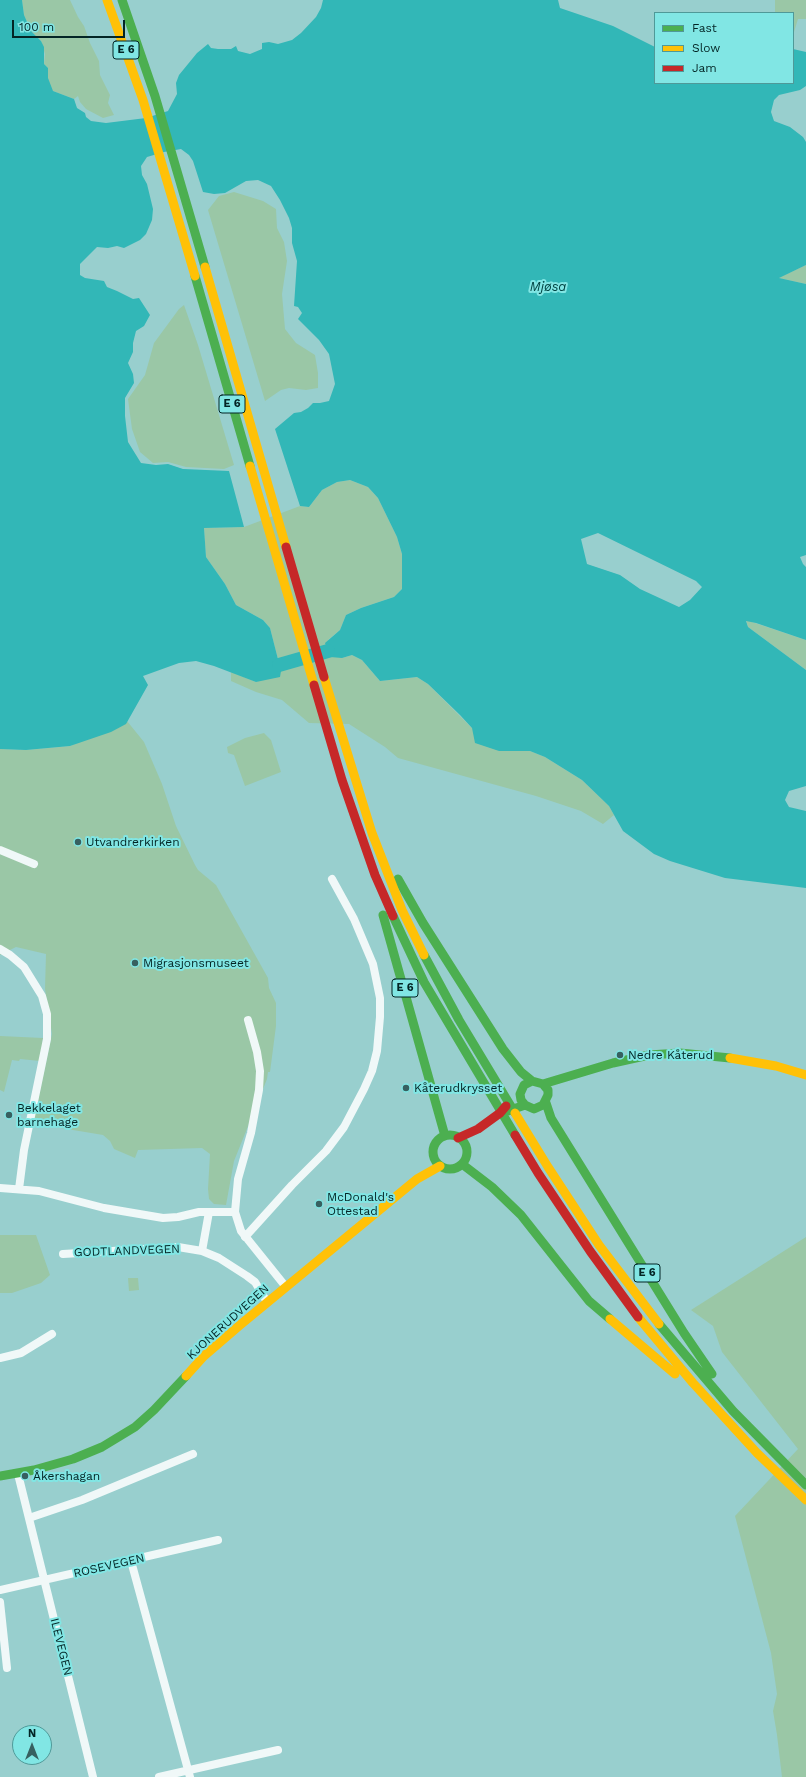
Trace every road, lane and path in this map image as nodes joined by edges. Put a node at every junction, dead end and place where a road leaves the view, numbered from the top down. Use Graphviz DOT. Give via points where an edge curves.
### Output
graph roads {
  1 [pos="107,0"];
  2 [pos="122,0"];
  3 [pos="372,833"];
  4 [pos="363,841"];
  5 [pos="0,850"];
  6 [pos="34,864"];
  7 [pos="332,879"];
  8 [pos="0,949"];
  9 [pos="248,1020"];
  10 [pos="576,1074"];
  11 [pos="806,1075"];
  12 [pos="532,1081"];
  13 [pos="543,1084"];
  14 [pos="548,1093"];
  15 [pos="520,1094"];
  16 [pos="546,1103"];
  17 [pos="525,1106"];
  18 [pos="500,1113"];
  19 [pos="478,1129"];
  20 [pos="445,1136"];
  21 [pos="458,1138"];
  22 [pos="466,1148"];
  23 [pos="437,1162"];
  24 [pos="462,1164"];
  25 [pos="0,1188"];
  26 [pos="19,1189"];
  27 [pos="208,1212"];
  28 [pos="235,1212"];
  29 [pos="245,1237"];
  30 [pos="202,1251"];
  31 [pos="63,1254"];
  32 [pos="286,1287"];
  33 [pos="267,1302"];
  34 [pos="52,1334"];
  35 [pos="0,1358"];
  36 [pos="716,1410"];
  37 [pos="757,1436"];
  38 [pos="193,1454"];
  39 [pos="18,1474"];
  40 [pos="0,1476"];
  41 [pos="806,1485"];
  42 [pos="806,1500"];
  43 [pos="29,1518"];
  44 [pos="218,1540"];
  45 [pos="131,1561"];
  46 [pos="44,1581"];
  47 [pos="0,1590"];
  48 [pos="0,1602"];
  49 [pos="8,1668"];
  50 [pos="278,1750"];
  51 [pos="189,1773"];
  52 [pos="93,1777"];
  53 [pos="159,1777"];
  1 -- 4 [label="main road, E 6" via="143,100 342,780"];
  2 -- 3 [label="main road, E 6" via="155,96 348,759"];
  3 -- 12 [label="main road, E 6" via="423,923 503,1050"];
  3 -- 37 [label="main road, E 6" via="418,944 458,1020 584,1224 686,1357"];
  4 -- 20 [label="main road, E 6"];
  4 -- 36 [label="main road, E 6" via="385,900 412,958 440,1011 517,1139 558,1205 611,1281"];
  5 -- 6 [label="street"];
  7 -- 29 [label="street" via="354,919 373,964 380,998 377,1051 372,1071 344,1127 326,1151"];
  8 -- 26 [label="street" via="24,967 34,982 44,1003 47,1022 47,1039 24,1150"];
  9 -- 28 [label="street" via="258,1052 259,1090 251,1133 238,1179"];
  10 -- 11 [label="main road" via="631,1058 680,1053 744,1058"];
  10 -- 13 [label="main road"];
  10 -- 14 [label="main road"];
  12 -- 13 [label="main road"];
  12 -- 15 [label="main road" via="524,1085"];
  13 -- 14 [label="main road"];
  14 -- 16 [label="main road"];
  15 -- 17 [label="main road"];
  15 -- 18 [label="main road"];
  16 -- 17 [label="main road" via="534,1109"];
  16 -- 37 [label="main road, E 6" via="551,1118 694,1348"];
  17 -- 18 [label="main road"];
  18 -- 19 [label="main road"];
  19 -- 21 [label="main road"];
  19 -- 22 [label="main road" via="478,1133"];
  20 -- 21 [label="main road"];
  20 -- 23 [label="main road, KJONERUDVEGEN" via="433,1149"];
  21 -- 22 [label="main road"];
  22 -- 24 [label="main road" via="466,1159"];
  23 -- 24 [label="main road" via="449,1169"];
  23 -- 32 [label="main road, KJONERUDVEGEN"];
  24 -- 36 [label="main road, E 6" via="492,1187 520,1215 603,1315"];
  25 -- 26 [label="street"];
  26 -- 27 [label="street" via="163,1218"];
  27 -- 28 [label="street"];
  27 -- 30 [label="street"];
  28 -- 29 [label="street"];
  29 -- 32 [label="street"];
  30 -- 31 [label="street, GODTLANDVEGEN" via="178,1247"];
  30 -- 33 [label="street, GODTLANDVEGEN" via="225,1261 255,1282"];
  32 -- 33 [label="main road, KJONERUDVEGEN"];
  33 -- 39 [label="main road, KJONERUDVEGEN" via="204,1356 135,1427 93,1451"];
  34 -- 35 [label="street" via="20,1353"];
  36 -- 42 [label="main road, E 6"];
  37 -- 41 [label="main road, E 6"];
  38 -- 43 [label="street" via="61,1508"];
  39 -- 40 [label="main road, KJONERUDVEGEN"];
  39 -- 43 [label="street, ILEVEGEN"];
  43 -- 46 [label="street, ILEVEGEN"];
  44 -- 45 [label="street, ROSEVEGEN"];
  45 -- 46 [label="street, ROSEVEGEN"];
  45 -- 51 [label="street"];
  46 -- 47 [label="street, ROSEVEGEN"];
  46 -- 52 [label="street, ILEVEGEN"];
  48 -- 49 [label="street"];
  50 -- 51 [label="street"];
  51 -- 53 [label="street"];
}
